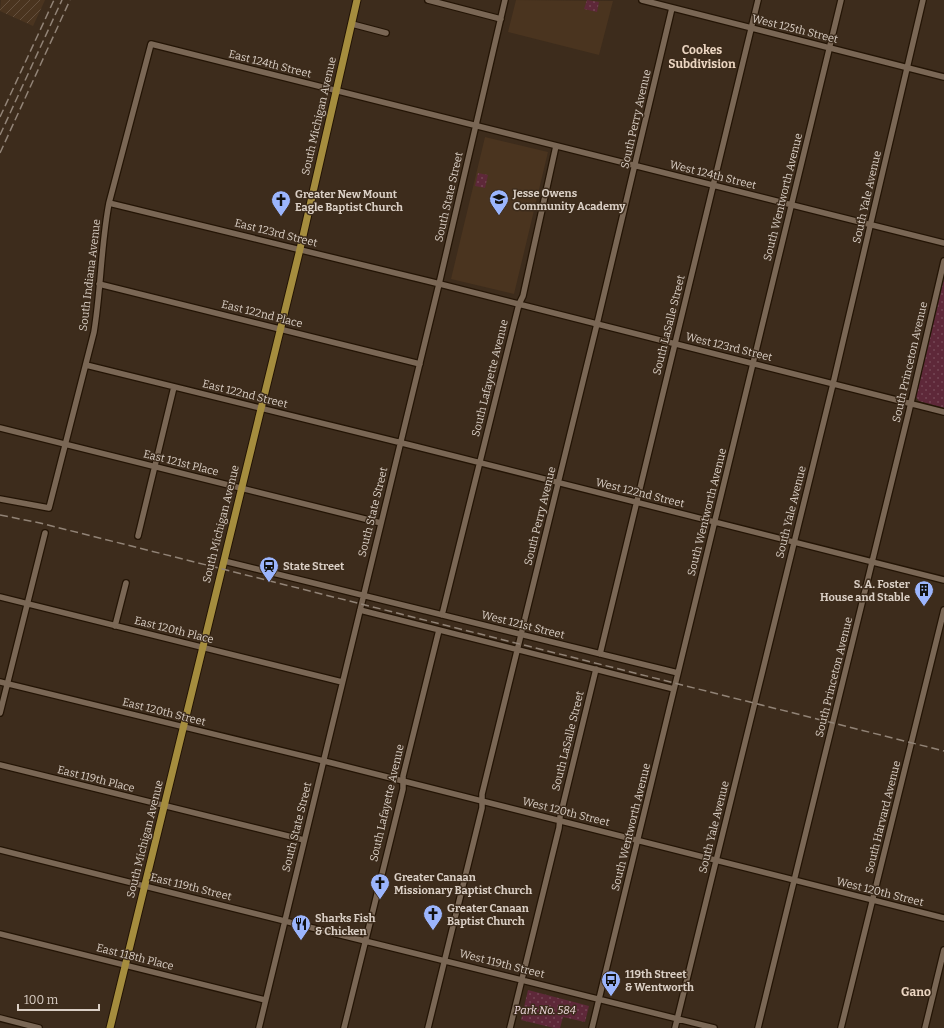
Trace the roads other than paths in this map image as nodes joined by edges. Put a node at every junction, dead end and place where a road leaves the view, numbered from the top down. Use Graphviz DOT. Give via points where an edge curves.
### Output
graph roads {
  1 [pos="357,0"];
  2 [pos="429,0"];
  3 [pos="505,0"];
  4 [pos="642,0"];
  5 [pos="758,0"];
  6 [pos="841,0"];
  7 [pos="923,0"];
  8 [pos="672,8"];
  9 [pos="501,19"];
  10 [pos="352,24"];
  11 [pos="751,28"];
  12 [pos="386,33"];
  13 [pos="151,44"];
  14 [pos="830,48"];
  15 [pos="907,68"];
  16 [pos="944,77"];
  17 [pos="336,91"];
  18 [pos="476,126"];
  19 [pos="556,146"];
  20 [pos="635,166"];
  21 [pos="713,185"];
  22 [pos="109,202"];
  23 [pos="792,205"];
  24 [pos="871,225"];
  25 [pos="944,243"];
  26 [pos="300,249"];
  27 [pos="944,261"];
  28 [pos="99,284"];
  29 [pos="439,284"];
  30 [pos="519,304"];
  31 [pos="597,324"];
  32 [pos="280,329"];
  33 [pos="675,344"];
  34 [pos="420,364"];
  35 [pos="754,364"];
  36 [pos="86,365"];
  37 [pos="833,384"];
  38 [pos="174,387"];
  39 [pos="911,403"];
  40 [pos="260,408"];
  41 [pos="944,412"];
  42 [pos="0,428"];
  43 [pos="400,443"];
  44 [pos="65,445"];
  45 [pos="480,463"];
  46 [pos="155,467"];
  47 [pos="558,483"];
  48 [pos="241,488"];
  49 [pos="0,499"];
  50 [pos="636,503"];
  51 [pos="715,522"];
  52 [pos="381,523"];
  53 [pos="45,533"];
  54 [pos="138,536"];
  55 [pos="794,542"];
  56 [pos="224,561"];
  57 [pos="872,562"];
  58 [pos="944,580"];
  59 [pos="126,583"];
  60 [pos="363,595"];
  61 [pos="0,598"];
  62 [pos="27,604"];
  63 [pos="360,610"];
  64 [pos="944,610"];
  65 [pos="442,615"];
  66 [pos="116,626"];
  67 [pos="439,630"];
  68 [pos="521,635"];
  69 [pos="203,647"];
  70 [pos="518,649"];
  71 [pos="600,654"];
  72 [pos="596,669"];
  73 [pos="678,674"];
  74 [pos="0,682"];
  75 [pos="342,682"];
  76 [pos="7,684"];
  77 [pos="674,689"];
  78 [pos="0,713"];
  79 [pos="183,727"];
  80 [pos="323,761"];
  81 [pos="0,765"];
  82 [pos="403,781"];
  83 [pos="482,801"];
  84 [pos="164,806"];
  85 [pos="560,821"];
  86 [pos="304,840"];
  87 [pos="638,840"];
  88 [pos="0,850"];
  89 [pos="716,860"];
  90 [pos="794,880"];
  91 [pos="144,886"];
  92 [pos="873,900"];
  93 [pos="944,918"];
  94 [pos="285,920"];
  95 [pos="0,934"];
  96 [pos="365,940"];
  97 [pos="944,950"];
  98 [pos="444,960"];
  99 [pos="125,965"];
  100 [pos="522,980"];
  101 [pos="599,999"];
  102 [pos="265,1000"];
  103 [pos="0,1018"];
  104 [pos="677,1019"];
  105 [pos="39,1028"];
  106 [pos="110,1028"];
  107 [pos="259,1028"];
  108 [pos="344,1028"];
  109 [pos="428,1028"];
  110 [pos="510,1028"];
  111 [pos="592,1028"];
  112 [pos="675,1028"];
  113 [pos="714,1028"];
  114 [pos="758,1028"];
  115 [pos="842,1028"];
  116 [pos="925,1028"];
  1 -- 10 [label="main road, South Michigan Avenue"];
  2 -- 9 [label="street"];
  3 -- 9 [label="street, South State Street"];
  4 -- 8 [label="street, West 125th Street"];
  5 -- 11 [label="street, South LaSalle Street"];
  6 -- 14 [label="street, South Wentworth Avenue"];
  7 -- 15 [label="street, South Yale Avenue"];
  8 -- 11 [label="street, West 125th Street"];
  8 -- 20 [label="street, South Perry Avenue"];
  9 -- 18 [label="street, South State Street"];
  10 -- 12 [label="street"];
  10 -- 17 [label="main road, South Michigan Avenue"];
  11 -- 14 [label="street, West 125th Street"];
  11 -- 21 [label="street, South LaSalle Street"];
  13 -- 17 [label="street, East 124th Street"];
  13 -- 22 [label="street, South Indiana Avenue"];
  14 -- 15 [label="street, West 125th Street"];
  14 -- 23 [label="street, South Wentworth Avenue"];
  15 -- 16 [label="street, West 125th Street"];
  15 -- 24 [label="street, South Yale Avenue"];
  17 -- 18 [label="street, East 124th Street"];
  17 -- 26 [label="main road, South Michigan Avenue"];
  18 -- 19 [label="street, West 124th Street"];
  18 -- 29 [label="street, South State Street"];
  19 -- 20 [label="street, West 124th Street"];
  19 -- 30 [label="street, South Lafayette Avenue" via="523,296"];
  20 -- 21 [label="street, West 124th Street"];
  20 -- 31 [label="street, South Perry Avenue"];
  21 -- 23 [label="street, West 124th Street"];
  21 -- 33 [label="street, South LaSalle Street"];
  22 -- 26 [label="street, East 123rd Street"];
  22 -- 28 [label="street, South Indiana Avenue"];
  23 -- 24 [label="street, West 124th Street"];
  23 -- 35 [label="street, South Wentworth Avenue"];
  24 -- 25 [label="street, West 124th Street"];
  24 -- 37 [label="street, South Yale Avenue"];
  26 -- 29 [label="street, East 123rd Street"];
  26 -- 32 [label="main road, South Michigan Avenue"];
  27 -- 39 [label="street, South Princeton Avenue"];
  28 -- 32 [label="street, East 122nd Place"];
  28 -- 36 [label="street, South Indiana Avenue" via="99,304"];
  29 -- 30 [label="street, West 123rd Street"];
  29 -- 34 [label="street, South State Street"];
  30 -- 31 [label="street, West 123rd Street"];
  30 -- 45 [label="street, South Lafayette Avenue"];
  31 -- 33 [label="street, West 123rd Street"];
  31 -- 47 [label="street, South Perry Avenue"];
  32 -- 34 [label="street, East 122nd Place"];
  32 -- 40 [label="main road, South Michigan Avenue"];
  33 -- 35 [label="street, West 123rd Street"];
  33 -- 50 [label="street, South LaSalle Street"];
  34 -- 43 [label="street, South State Street"];
  35 -- 37 [label="street, West 123rd Street"];
  35 -- 51 [label="street, South Wentworth Avenue"];
  36 -- 38 [label="street, East 122nd Street"];
  36 -- 44 [label="street, South Indiana Avenue"];
  37 -- 39 [label="street, West 123rd Street"];
  37 -- 55 [label="street, South Yale Avenue"];
  38 -- 40 [label="street, East 122nd Street"];
  38 -- 46 [label="street"];
  39 -- 41 [label="street, West 123rd Street"];
  39 -- 57 [label="street, South Princeton Avenue"];
  40 -- 43 [label="street, East 122nd Street"];
  40 -- 48 [label="main road, South Michigan Avenue"];
  42 -- 44 [label="street, East 121st Place"];
  43 -- 45 [label="street, West 122nd Street"];
  43 -- 52 [label="street, South State Street"];
  44 -- 46 [label="street, East 121st Place"];
  44 -- 49 [label="street, South Indiana Avenue" via="49,508"];
  45 -- 47 [label="street, West 122nd Street"];
  45 -- 65 [label="street, South Lafayette Avenue"];
  46 -- 48 [label="street, East 121st Place"];
  46 -- 54 [label="street"];
  47 -- 50 [label="street, West 122nd Street"];
  47 -- 68 [label="street, South Perry Avenue"];
  48 -- 52 [label="street, East 121st Place"];
  48 -- 56 [label="main road, South Michigan Avenue"];
  50 -- 51 [label="street, West 122nd Street"];
  50 -- 71 [label="street, South LaSalle Street"];
  51 -- 55 [label="street, West 122nd Street"];
  51 -- 73 [label="street, South Wentworth Avenue"];
  52 -- 60 [label="street, South State Street"];
  53 -- 62 [label="street"];
  55 -- 57 [label="street, West 122nd Street"];
  55 -- 89 [label="street, South Yale Avenue"];
  56 -- 60 [label="street, West 121st Street"];
  56 -- 69 [label="main road, South Michigan Avenue"];
  57 -- 58 [label="street, West 122nd Street"];
  57 -- 90 [label="street, South Princeton Avenue"];
  59 -- 66 [label="street"];
  60 -- 63 [label="street, South State Street"];
  60 -- 65 [label="street, West 121st Street"];
  61 -- 62 [label="street, East 120th Place"];
  62 -- 66 [label="street, East 120th Place"];
  62 -- 76 [label="street"];
  63 -- 67 [label="street"];
  63 -- 75 [label="street, South State Street"];
  64 -- 92 [label="street, South Harvard Avenue"];
  65 -- 68 [label="street, West 121st Street"];
  66 -- 69 [label="street, East 120th Place"];
  67 -- 70 [label="street"];
  67 -- 82 [label="street, South Lafayette Avenue"];
  68 -- 70 [label="street, South Perry Avenue"];
  68 -- 71 [label="street, West 121st Street"];
  69 -- 75 [label="street, East 120th Place"];
  69 -- 79 [label="main road, South Michigan Avenue"];
  70 -- 72 [label="street"];
  70 -- 83 [label="street, South Perry Avenue"];
  71 -- 73 [label="street, West 121st Street"];
  72 -- 77 [label="street"];
  72 -- 85 [label="street, South LaSalle Street"];
  73 -- 77 [label="street, South Wentworth Avenue"];
  74 -- 76 [label="street, East 120th Street"];
  75 -- 80 [label="street, South State Street"];
  76 -- 78 [label="street"];
  76 -- 79 [label="street, East 120th Street"];
  77 -- 87 [label="street, South Wentworth Avenue"];
  79 -- 80 [label="street, East 120th Street"];
  79 -- 84 [label="main road, South Michigan Avenue"];
  80 -- 82 [label="street, West 120th Street"];
  80 -- 86 [label="street, South State Street"];
  81 -- 84 [label="street, East 119th Place"];
  82 -- 83 [label="street, West 120th Street"];
  82 -- 96 [label="street, South Lafayette Avenue"];
  83 -- 85 [label="street, West 120th Street"];
  83 -- 98 [label="street, South Perry Avenue"];
  84 -- 86 [label="street, East 119th Place"];
  84 -- 91 [label="main road, South Michigan Avenue"];
  85 -- 87 [label="street, West 120th Street"];
  85 -- 100 [label="street, South LaSalle Street"];
  86 -- 94 [label="street, South State Street"];
  87 -- 89 [label="street, West 120th Street"];
  87 -- 101 [label="street, South Wentworth Avenue"];
  88 -- 91 [label="street, East 119th Street"];
  89 -- 90 [label="street, West 120th Street"];
  89 -- 104 [label="street, South Yale Avenue"];
  90 -- 92 [label="street, West 120th Street"];
  90 -- 114 [label="street, South Princeton Avenue"];
  91 -- 94 [label="street, East 119th Street"];
  91 -- 99 [label="main road, South Michigan Avenue"];
  92 -- 93 [label="street, West 120th Street"];
  92 -- 115 [label="street, South Harvard Avenue"];
  94 -- 96 [label="street, West 119th Street"];
  94 -- 102 [label="street, South State Street"];
  95 -- 99 [label="street, East 118th Place"];
  96 -- 98 [label="street, West 119th Street"];
  96 -- 108 [label="street, South Lafayette Avenue"];
  97 -- 116 [label="street"];
  98 -- 100 [label="street, West 119th Street"];
  98 -- 109 [label="street, South Perry Avenue"];
  99 -- 102 [label="street, East 118th Place"];
  99 -- 106 [label="main road, South Michigan Avenue"];
  100 -- 101 [label="street, West 119th Street"];
  100 -- 110 [label="street, South LaSalle Street"];
  101 -- 104 [label="street, West 119th Street"];
  101 -- 111 [label="street, South Wentworth Avenue"];
  102 -- 107 [label="street, South State Street"];
  103 -- 105 [label="street"];
  104 -- 112 [label="street, South Yale Avenue"];
  104 -- 113 [label="street, West 119th Street"];
}
